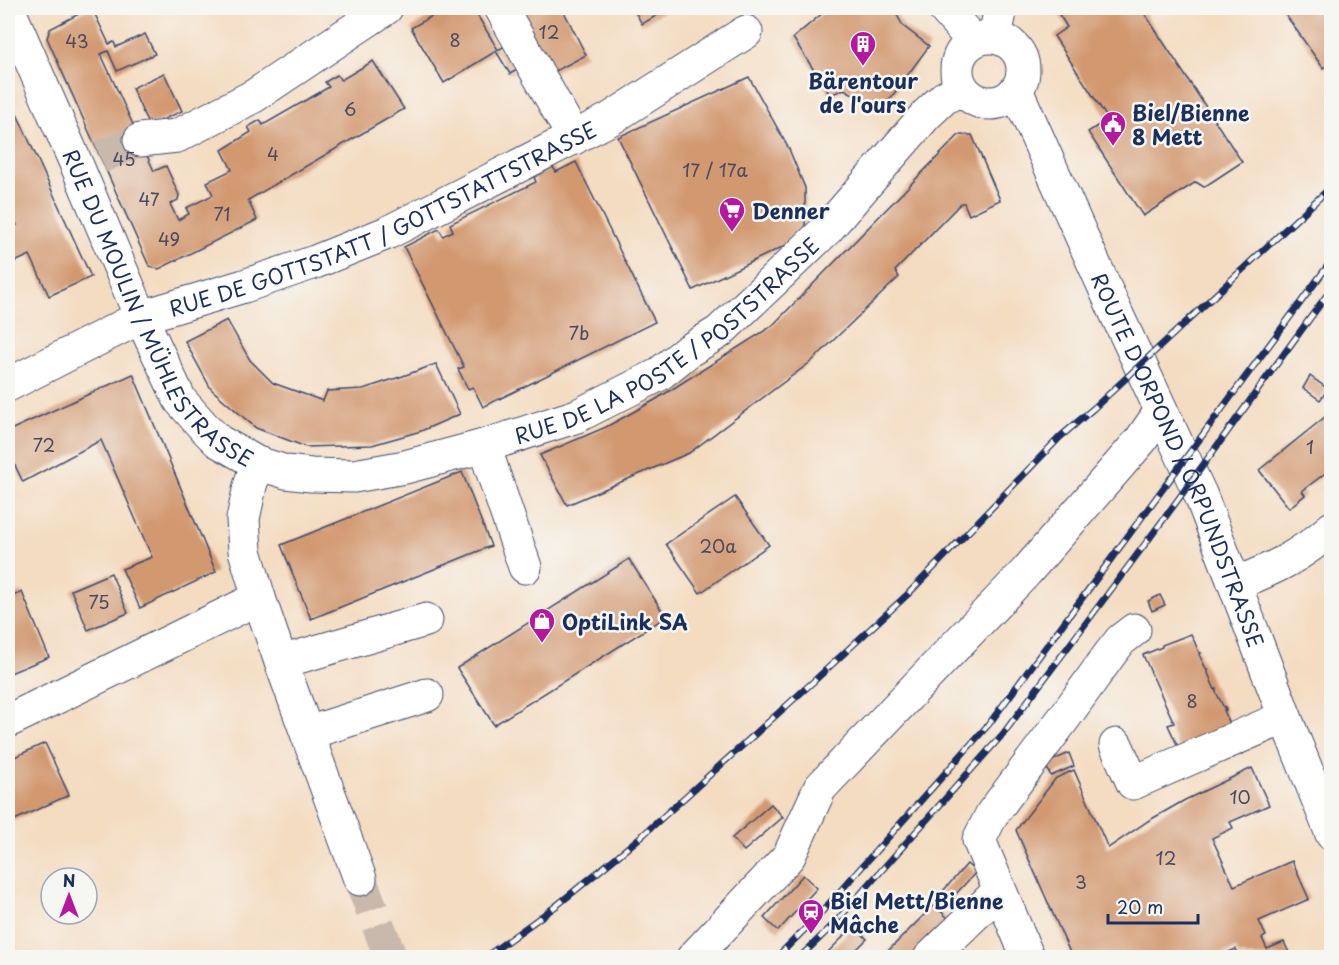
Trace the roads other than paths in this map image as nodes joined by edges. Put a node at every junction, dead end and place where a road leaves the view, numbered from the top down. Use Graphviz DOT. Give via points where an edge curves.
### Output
graph roads {
  1 [pos="8,8"];
  2 [pos="386,8"];
  3 [pos="501,8"];
  4 [pos="944,8"];
  5 [pos="989,28"];
  6 [pos="746,32"];
  7 [pos="962,88"];
  8 [pos="1016,90"];
  9 [pos="574,138"];
  10 [pos="140,140"];
  11 [pos="141,317"];
  12 [pos="8,385"];
  13 [pos="1161,411"];
  14 [pos="484,446"];
  15 [pos="257,463"];
  16 [pos="1332,528"];
  17 [pos="525,567"];
  18 [pos="1235,584"];
  19 [pos="259,598"];
  20 [pos="426,620"];
  21 [pos="1134,630"];
  22 [pos="281,662"];
  23 [pos="427,695"];
  24 [pos="1285,717"];
  25 [pos="8,721"];
  26 [pos="308,733"];
  27 [pos="1116,745"];
  28 [pos="1332,834"];
  29 [pos="360,879"];
  30 [pos="999,891"];
  31 [pos="693,957"];
  32 [pos="930,957"];
  33 [pos="1028,957"];
  1 -- 11 [label="street, RUE DU MOULIN / MÜHLESTRASSE" via="89,162"];
  2 -- 10 [label="street" via="254,96 177,136"];
  3 -- 9 [label="street"];
  4 -- 5 [label="street"];
  5 -- 7 [label="street" via="963,50 957,75"];
  5 -- 8 [label="street" via="1015,47 1021,57 1022,80"];
  6 -- 9 [label="street, RUE DE GOTTSTATT / GOTTSTATTSTRASSE"];
  7 -- 8 [label="street" via="988,103 1008,98"];
  7 -- 14 [label="street, RUE DE LA POSTE / POSTSTRASSE" via="944,98 926,116 828,228 719,332 658,375 577,416"];
  8 -- 13 [label="street, ROUTE D'ORPOND / ORPUNDSTRASSE"];
  9 -- 11 [label="street, RUE DE GOTTSTATT / GOTTSTATTSTRASSE" via="387,233 315,262"];
  11 -- 12 [label="street, RUE DE GOTTSTATT / GOTTSTATTSTRASSE"];
  11 -- 15 [label="street, RUE DU MOULIN / MÜHLESTRASSE" via="180,400 218,441"];
  13 -- 18 [label="street, ROUTE D'ORPOND / ORPUNDSTRASSE" via="1202,496"];
  13 -- 31 [label="street" via="1141,440 1026,572 820,788 789,856"];
  14 -- 15 [label="street, RUE DE LA POSTE / POSTSTRASSE" via="354,476 286,472"];
  14 -- 17 [label="street, RUE DE LA POSTE / POSTSTRASSE"];
  15 -- 19 [label="street, RUE DU MOULIN / MÜHLESTRASSE" via="243,519 245,551"];
  16 -- 18 [label="street" via="1292,559"];
  18 -- 24 [label="street, ROUTE D'ORPOND / ORPUNDSTRASSE"];
  19 -- 22 [label="street, RUE DU MOULIN / MÜHLESTRASSE"];
  19 -- 25 [label="street"];
  20 -- 22 [label="street"];
  21 -- 30 [label="street" via="1110,654 992,814 979,840"];
  22 -- 26 [label="street, RUE DU MOULIN / MÜHLESTRASSE"];
  23 -- 26 [label="street"];
  24 -- 27 [label="street" via="1133,783"];
  24 -- 28 [label="street, ROUTE D'ORPOND / ORPUNDSTRASSE"];
  26 -- 29 [label="street, RUE DU MOULIN / MÜHLESTRASSE"];
  30 -- 32 [label="street"];
  30 -- 33 [label="street"];
}
